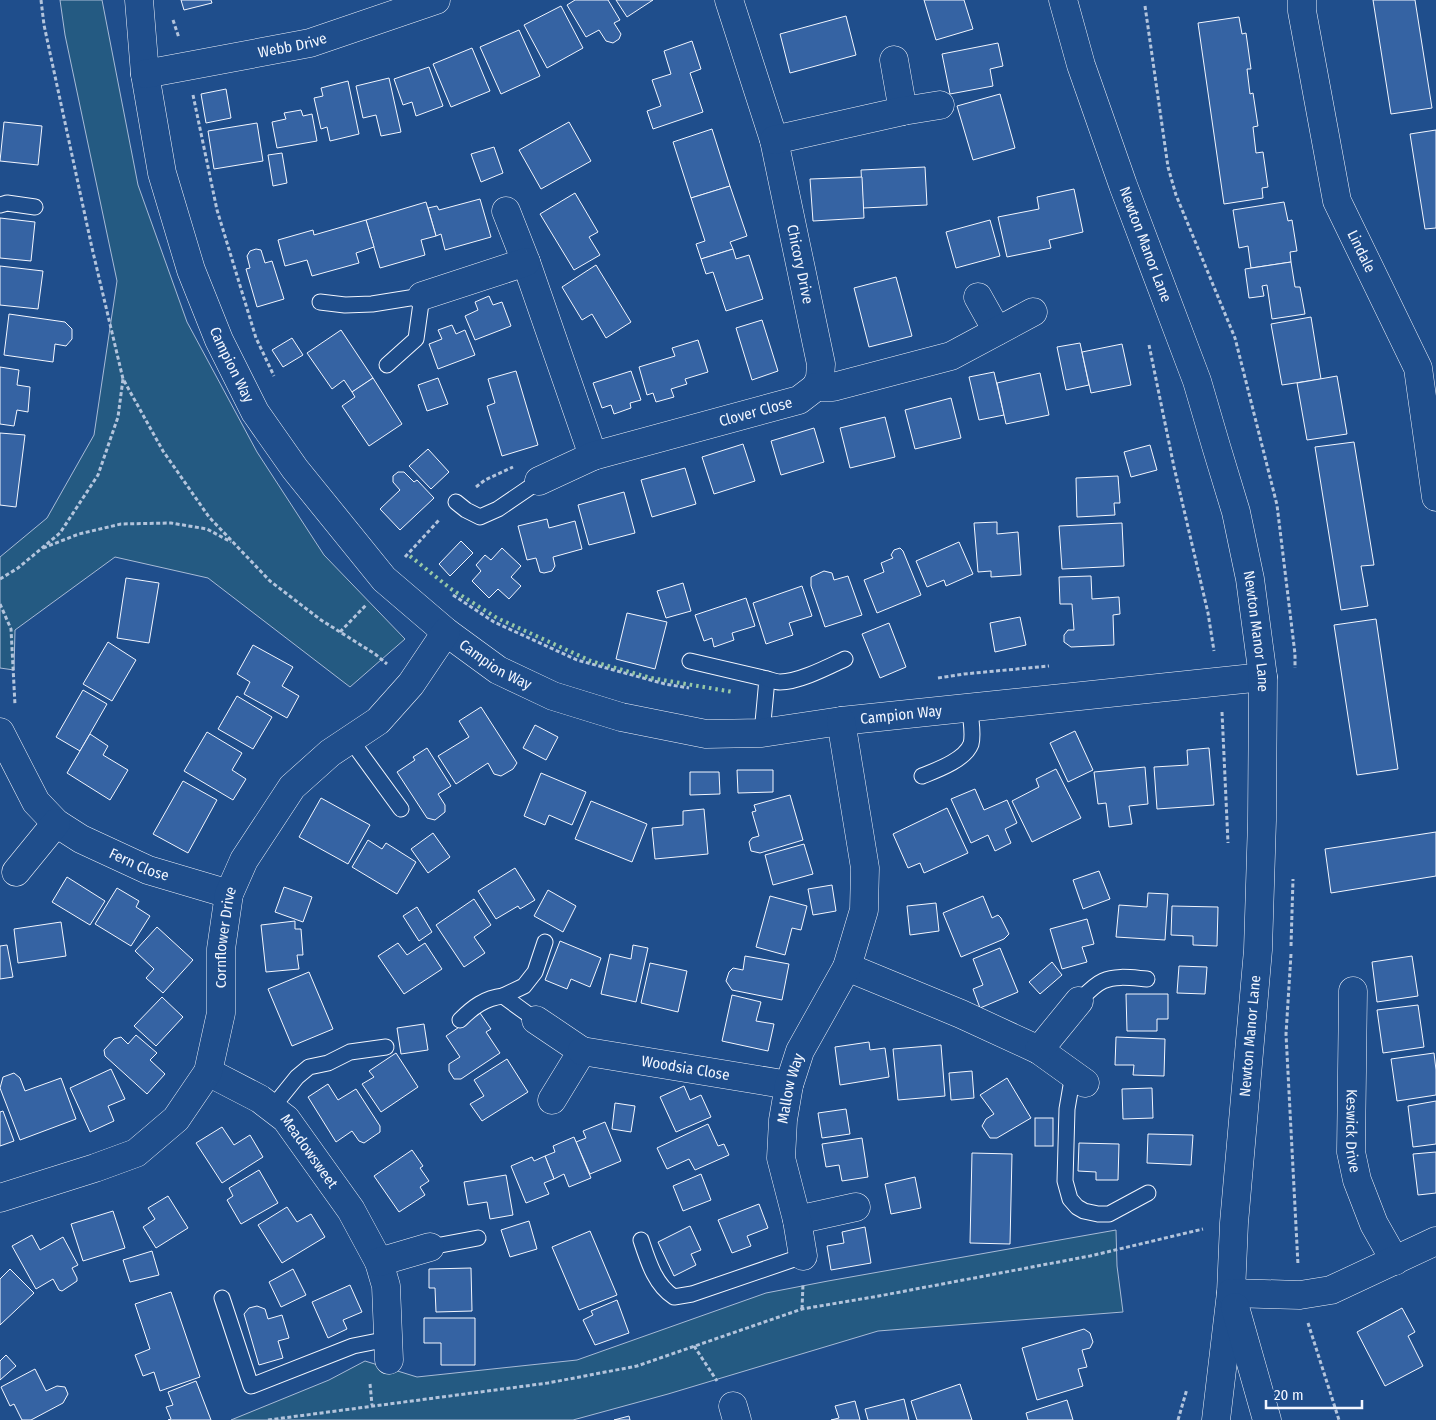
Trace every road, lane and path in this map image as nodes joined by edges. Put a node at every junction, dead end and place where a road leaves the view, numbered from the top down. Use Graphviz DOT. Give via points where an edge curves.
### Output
graph roads {
  1 [pos="41,0"];
  2 [pos="139,0"];
  3 [pos="436,0"];
  4 [pos="729,0"];
  5 [pos="1063,0"];
  6 [pos="1302,0"];
  7 [pos="173,19"];
  8 [pos="894,60"];
  9 [pos="188,67"];
  10 [pos="145,74"];
  11 [pos="940,105"];
  12 [pos="903,111"];
  13 [pos="774,140"];
  14 [pos="0,205"];
  15 [pos="35,207"];
  16 [pos="506,211"];
  17 [pos="526,262"];
  18 [pos="422,296"];
  19 [pos="978,297"];
  20 [pos="320,302"];
  21 [pos="1033,312"];
  22 [pos="997,331"];
  23 [pos="387,365"];
  24 [pos="123,379"];
  25 [pos="276,380"];
  26 [pos="816,387"];
  27 [pos="593,456"];
  28 [pos="539,481"];
  29 [pos="1436,497"];
  30 [pos="456,502"];
  31 [pos="234,543"];
  32 [pos="40,550"];
  33 [pos="399,550"];
  34 [pos="412,563"];
  35 [pos="0,579"];
  36 [pos="449,592"];
  37 [pos="369,602"];
  38 [pos="0,604"];
  39 [pos="340,632"];
  40 [pos="446,632"];
  41 [pos="845,658"];
  42 [pos="690,661"];
  43 [pos="1050,666"];
  44 [pos="1263,677"];
  45 [pos="934,678"];
  46 [pos="768,679"];
  47 [pos="411,684"];
  48 [pos="692,688"];
  49 [pos="15,706"];
  50 [pos="970,708"];
  51 [pos="841,721"];
  52 [pos="0,732"];
  53 [pos="762,733"];
  54 [pos="350,739"];
  55 [pos="922,776"];
  56 [pos="401,809"];
  57 [pos="56,823"];
  58 [pos="16,872"];
  59 [pos="229,894"];
  60 [pos="545,942"];
  61 [pos="847,967"];
  62 [pos="1147,979"];
  63 [pos="1352,991"];
  64 [pos="503,996"];
  65 [pos="1079,1001"];
  66 [pos="460,1020"];
  67 [pos="536,1020"];
  68 [pos="1286,1034"];
  69 [pos="386,1047"];
  70 [pos="1039,1050"];
  71 [pos="582,1051"];
  72 [pos="208,1072"];
  73 [pos="1079,1078"];
  74 [pos="789,1085"];
  75 [pos="552,1100"];
  76 [pos="272,1108"];
  77 [pos="1148,1193"];
  78 [pos="0,1198"];
  79 [pos="856,1207"];
  80 [pos="797,1220"];
  81 [pos="1206,1228"];
  82 [pos="478,1238"];
  83 [pos="641,1240"];
  84 [pos="1436,1241"];
  85 [pos="430,1247"];
  86 [pos="803,1256"];
  87 [pos="1395,1261"];
  88 [pos="379,1262"];
  89 [pos="1231,1293"];
  90 [pos="1300,1295"];
  91 [pos="222,1298"];
  92 [pos="694,1346"];
  93 [pos="388,1349"];
  94 [pos="1188,1385"];
  95 [pos="735,1413"];
  96 [pos="268,1420"];
  97 [pos="1178,1420"];
  98 [pos="1216,1420"];
  99 [pos="1267,1420"];
  100 [pos="1338,1420"];
  1 -- 24 [label="path" via="84,212"];
  2 -- 10 [label="street, Campion Way"];
  3 -- 9 [label="street, Webb Drive" via="310,43"];
  4 -- 13 [label="street, Chicory Drive"];
  5 -- 44 [label="street, Newton Manor Lane" via="1081,65 1123,185 1197,381 1236,512 1250,579"];
  6 -- 29 [label="street, Lindale" via="1336,201 1418,368"];
  7 -- 9 [label="path"];
  8 -- 12 [label="street"];
  9 -- 10 [label="street, Webb Drive"];
  9 -- 25 [label="path" via="216,210 256,338"];
  10 -- 40 [label="street, Campion Way" via="162,173 190,270 218,340 255,412 295,469 384,579"];
  11 -- 12 [label="street"];
  12 -- 13 [label="street"];
  13 -- 26 [label="street, Chicory Drive" via="821,364"];
  14 -- 15 [label="lane"];
  16 -- 17 [label="street"];
  17 -- 18 [label="street"];
  17 -- 27 [label="street"];
  18 -- 20 [label="lane" via="372,304"];
  18 -- 23 [label="lane" via="416,339"];
  19 -- 22 [label="street"];
  21 -- 22 [label="street"];
  22 -- 26 [label="street" via="951,356 833,388"];
  24 -- 31 [label="path" via="163,451 209,517"];
  24 -- 32 [label="path" via="118,418 98,475 60,533"];
  26 -- 27 [label="street, Clover Close" via="799,400"];
  27 -- 28 [label="street, Clover Close"];
  28 -- 30 [label="lane" via="498,509 480,516"];
  31 -- 32 [label="path" via="207,530 172,523 120,524 79,534"];
  31 -- 39 [label="path" via="270,581"];
  32 -- 35 [label="path"];
  33 -- 34 [label="path"];
  36 -- 48 [label="path" via="494,622 577,660 665,684"];
  37 -- 39 [label="path"];
  38 -- 49 [label="path" via="11,629"];
  39 -- 47 [label="path" via="375,654"];
  40 -- 47 [label="street, Cornflower Drive"];
  40 -- 53 [label="street, Campion Way" via="498,670 561,699 621,717 706,734"];
  41 -- 46 [label="lane" via="792,680"];
  42 -- 46 [label="lane"];
  43 -- 45 [label="path"];
  44 -- 50 [label="street, Campion Way"];
  44 -- 89 [label="street, Newton Manor Lane" via="1258,950 1234,1223"];
  46 -- 53 [label="lane"];
  47 -- 54 [label="street, Cornflower Drive" via="378,721"];
  50 -- 51 [label="street, Campion Way"];
  50 -- 55 [label="lane" via="971,744 957,759"];
  51 -- 53 [label="street, Campion Way"];
  51 -- 61 [label="street, Mallow Way" via="865,868 864,910"];
  52 -- 57 [label="street, Fern Close" via="36,802"];
  54 -- 56 [label="lane"];
  54 -- 59 [label="street, Cornflower Drive" via="292,787 244,860"];
  57 -- 58 [label="street"];
  57 -- 59 [label="street, Fern Close" via="81,839 148,870"];
  59 -- 72 [label="street, Cornflower Drive" via="221,949 221,1013"];
  60 -- 64 [label="lane" via="535,972 524,986"];
  61 -- 70 [label="street"];
  61 -- 74 [label="street, Mallow Way" via="800,1051"];
  62 -- 65 [label="lane" via="1104,980"];
  63 -- 87 [label="street, Keswick Drive" via="1351,1152 1357,1180 1374,1224"];
  64 -- 66 [label="lane" via="491,997 475,1005"];
  64 -- 67 [label="lane"];
  65 -- 70 [label="street"];
  67 -- 71 [label="street, Woodsia Close"];
  68 -- 90 [label="path"];
  69 -- 76 [label="lane" via="350,1052 328,1063 309,1067"];
  70 -- 73 [label="street"];
  71 -- 74 [label="street, Woodsia Close"];
  71 -- 75 [label="street"];
  72 -- 76 [label="street, Meadowsweet"];
  72 -- 78 [label="street, Cornflower Drive" via="176,1119 136,1153"];
  73 -- 77 [label="lane" via="1067,1109 1065,1181 1070,1198 1076,1207 1084,1211 1109,1214"];
  74 -- 80 [label="street, Mallow Way" via="782,1120 781,1158"];
  76 -- 88 [label="street, Meadowsweet" via="286,1119 351,1210"];
  79 -- 80 [label="street"];
  80 -- 86 [label="street, Mallow Way"];
  81 -- 92 [label="path" via="1090,1256 802,1309"];
  82 -- 85 [label="lane"];
  83 -- 86 [label="lane" via="664,1291 674,1297 692,1294"];
  84 -- 87 [label="street"];
  85 -- 88 [label="street"];
  87 -- 90 [label="street" via="1331,1290"];
  88 -- 93 [label="street, Meadowsweet" via="386,1286"];
  89 -- 90 [label="street"];
  89 -- 98 [label="street, Newton Manor Lane"];
  89 -- 99 [label="street, Newton Manor Lane"];
  90 -- 100 [label="path"];
  91 -- 93 [label="lane" via="251,1386 353,1346"];
  92 -- 95 [label="path"];
  92 -- 96 [label="path" via="637,1366 548,1383"];
  94 -- 97 [label="path"];
}
